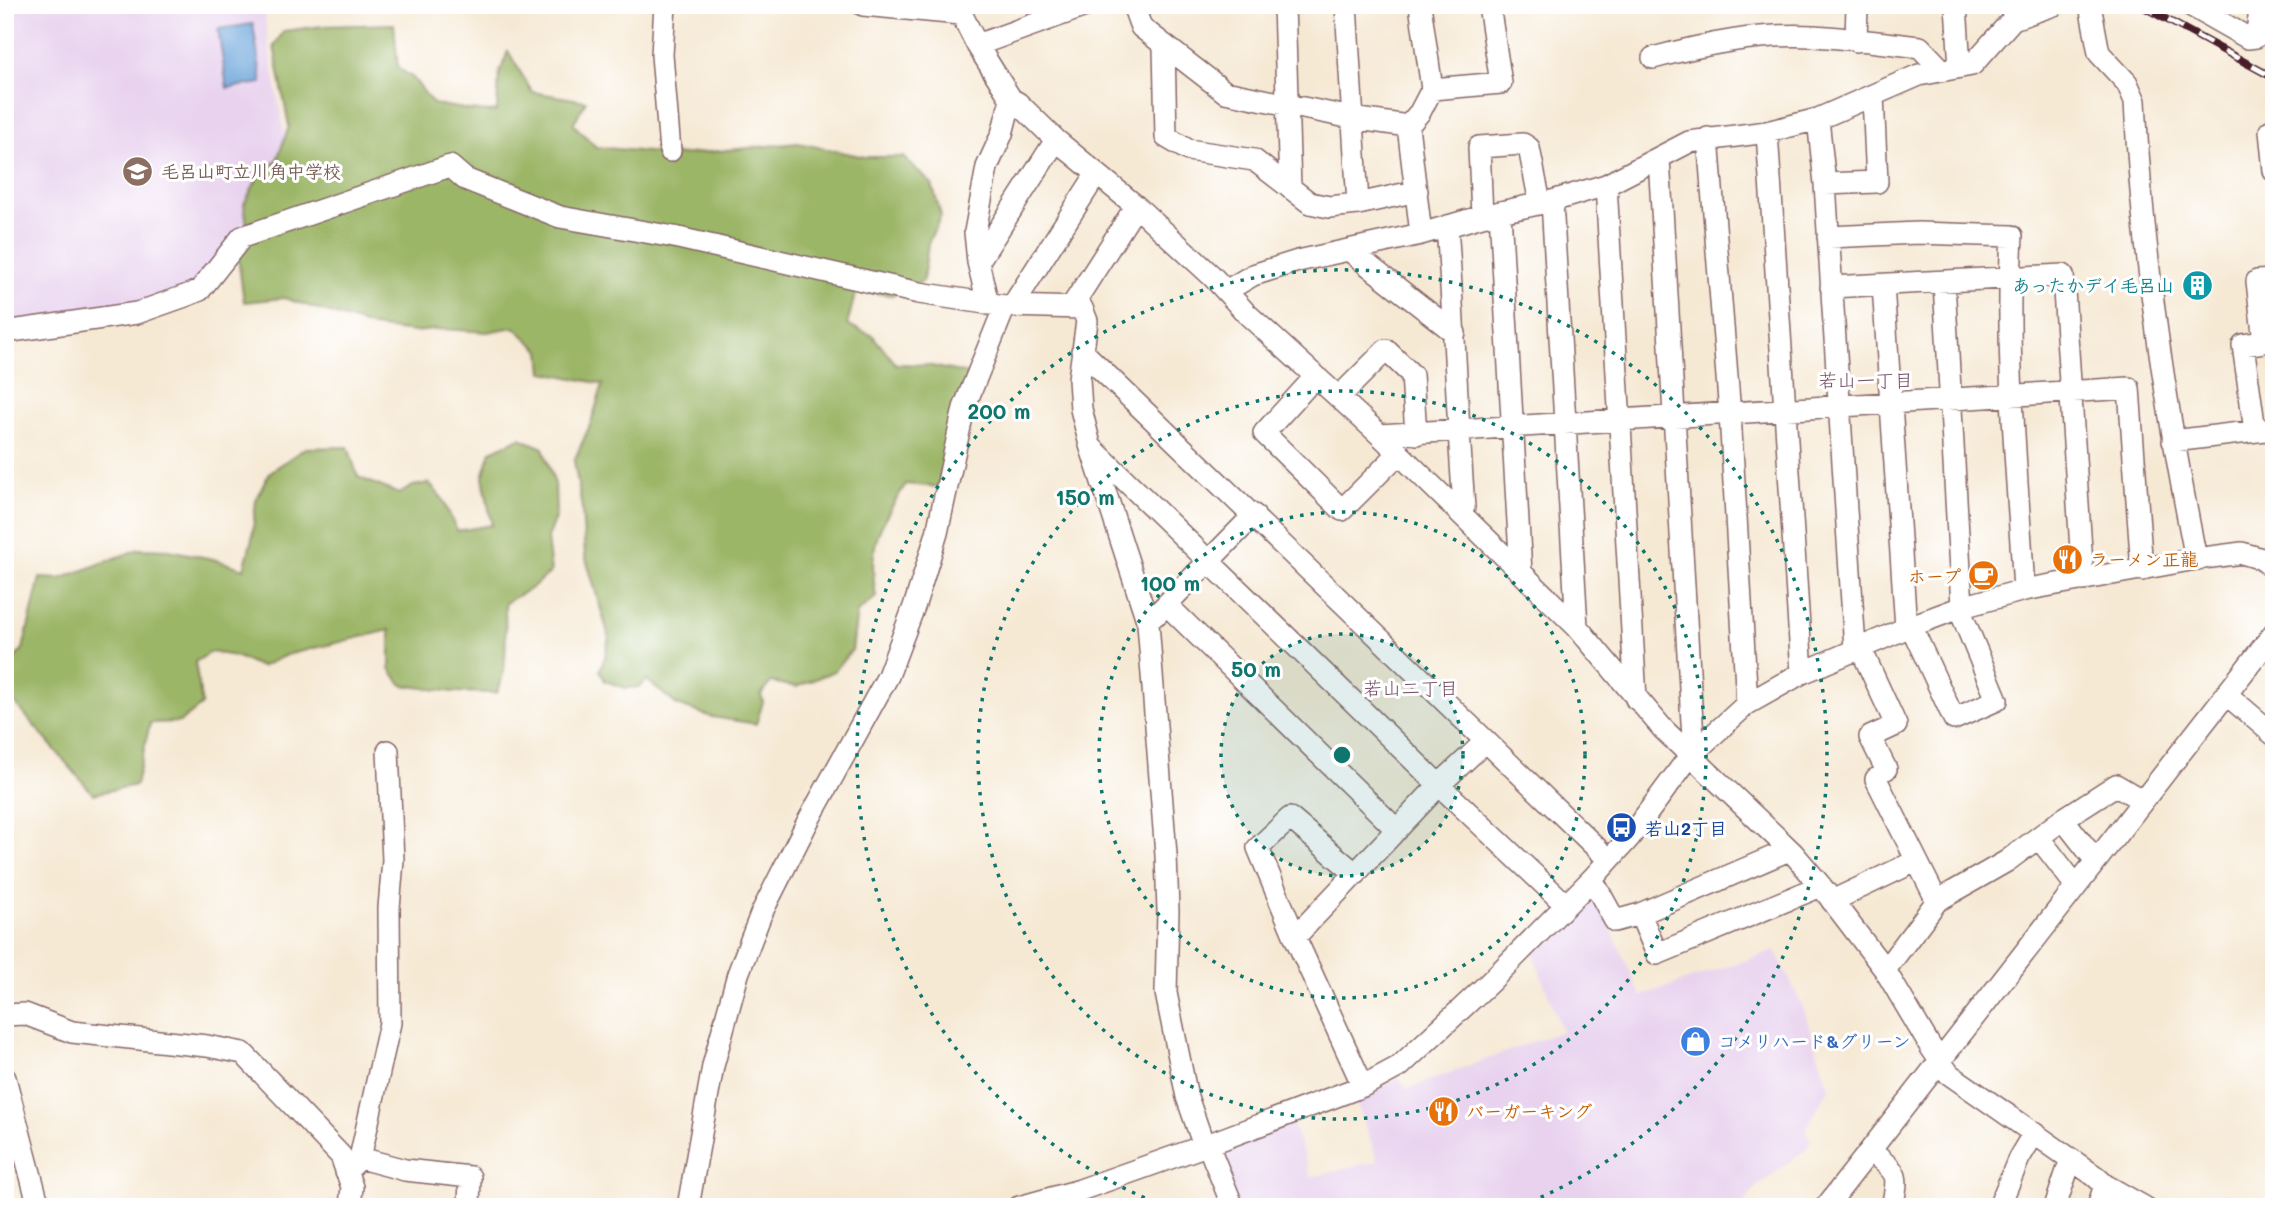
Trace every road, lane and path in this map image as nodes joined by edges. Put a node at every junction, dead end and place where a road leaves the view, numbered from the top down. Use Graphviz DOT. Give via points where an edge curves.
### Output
graph roads {
  1 [pos="665,5"];
  2 [pos="863,5"];
  3 [pos="1088,5"];
  4 [pos="1133,5"];
  5 [pos="1284,5"];
  6 [pos="1346,5"];
  7 [pos="1420,5"];
  8 [pos="1489,5"];
  9 [pos="1857,5"];
  10 [pos="1956,5"];
  11 [pos="2054,5"];
  12 [pos="2090,5"];
  13 [pos="2190,5"];
  14 [pos="2261,5"];
  15 [pos="958,10"];
  16 [pos="2012,12"];
  17 [pos="1856,41"];
  18 [pos="977,45"];
  19 [pos="1164,46"];
  20 [pos="1653,58"];
  21 [pos="1950,68"];
  22 [pos="1432,89"];
  23 [pos="1872,96"];
  24 [pos="1011,99"];
  25 [pos="1289,105"];
  26 [pos="1352,118"];
  27 [pos="1818,118"];
  28 [pos="1408,126"];
  29 [pos="2270,131"];
  30 [pos="1767,132"];
  31 [pos="1708,138"];
  32 [pos="1056,140"];
  33 [pos="670,151"];
  34 [pos="1659,158"];
  35 [pos="2274,171"];
  36 [pos="1096,175"];
  37 [pos="1825,184"];
  38 [pos="1606,185"];
  39 [pos="1290,188"];
  40 [pos="1417,191"];
  41 [pos="1546,202"];
  42 [pos="1358,204"];
  43 [pos="1136,206"];
  44 [pos="1491,214"];
  45 [pos="1447,226"];
  46 [pos="1421,234"];
  47 [pos="1828,237"];
  48 [pos="1350,251"];
  49 [pos="978,262"];
  50 [pos="2009,279"];
  51 [pos="2274,280"];
  52 [pos="1944,282"];
  53 [pos="1883,285"];
  54 [pos="1831,287"];
  55 [pos="1226,291"];
  56 [pos="1002,305"];
  57 [pos="1072,306"];
  58 [pos="5,332"];
  59 [pos="1455,332"];
  60 [pos="1082,351"];
  61 [pos="1316,376"];
  62 [pos="2071,392"];
  63 [pos="2012,396"];
  64 [pos="1339,397"];
  65 [pos="1951,399"];
  66 [pos="1892,403"];
  67 [pos="1839,406"];
  68 [pos="1787,410"];
  69 [pos="1730,414"];
  70 [pos="1673,417"];
  71 [pos="1619,421"];
  72 [pos="1565,424"];
  73 [pos="1511,428"];
  74 [pos="2264,430"];
  75 [pos="1458,432"];
  76 [pos="1416,434"];
  77 [pos="1380,435"];
  78 [pos="2173,441"];
  79 [pos="1090,445"];
  80 [pos="1399,453"];
  81 [pos="1460,513"];
  82 [pos="1254,515"];
  83 [pos="2196,559"];
  84 [pos="1210,561"];
  85 [pos="2274,569"];
  86 [pos="2142,570"];
  87 [pos="1521,573"];
  88 [pos="2083,580"];
  89 [pos="2024,590"];
  90 [pos="1167,605"];
  91 [pos="1960,608"];
  92 [pos="1148,623"];
  93 [pos="1577,627"];
  94 [pos="1909,627"];
  95 [pos="2274,633"];
  96 [pos="1857,648"];
  97 [pos="1802,673"];
  98 [pos="2226,694"];
  99 [pos="1636,699"];
  100 [pos="1747,704"];
  101 [pos="2274,735"];
  102 [pos="1486,741"];
  103 [pos="388,751"];
  104 [pos="1689,757"];
  105 [pos="1439,785"];
  106 [pos="2143,801"];
  107 [pos="2063,819"];
  108 [pos="1396,830"];
  109 [pos="2039,838"];
  110 [pos="1789,850"];
  111 [pos="1609,860"];
  112 [pos="1916,860"];
  113 [pos="2095,861"];
  114 [pos="1356,874"];
  115 [pos="1592,878"];
  116 [pos="2076,886"];
  117 [pos="1827,894"];
  118 [pos="1937,901"];
  119 [pos="1566,905"];
  120 [pos="1640,914"];
  121 [pos="1294,937"];
  122 [pos="1885,970"];
  123 [pos="5,1015"];
  124 [pos="1940,1061"];
  125 [pos="5,1078"];
  126 [pos="1363,1086"];
  127 [pos="2034,1133"];
  128 [pos="1206,1145"];
  129 [pos="1871,1151"];
  130 [pos="2071,1159"];
  131 [pos="353,1165"];
  132 [pos="2105,1185"];
  133 [pos="39,1207"];
  134 [pos="350,1207"];
  135 [pos="469,1207"];
  136 [pos="688,1207"];
  137 [pos="1019,1207"];
  138 [pos="1233,1207"];
  139 [pos="1826,1207"];
  140 [pos="1892,1207"];
  141 [pos="1999,1207"];
  142 [pos="2055,1207"];
  143 [pos="2098,1207"];
  144 [pos="2144,1207"];
  1 -- 33 [label="street" via="662,55"];
  2 -- 15 [label="street"];
  3 -- 18 [label="street"];
  4 -- 19 [label="street" via="1141,26"];
  5 -- 25 [label="street"];
  6 -- 26 [label="street"];
  7 -- 22 [label="street"];
  8 -- 22 [label="street" via="1501,83"];
  9 -- 17 [label="street"];
  10 -- 21 [label="street"];
  11 -- 16 [label="street"];
  12 -- 78 [label="street" via="2099,52 2127,83 2136,101 2143,231"];
  13 -- 14 [label="street" via="2248,38 2259,32"];
  15 -- 18 [label="street"];
  16 -- 21 [label="street" via="1972,65"];
  17 -- 20 [label="street" via="1771,37 1719,42"];
  17 -- 21 [label="street" via="1920,47"];
  18 -- 24 [label="street"];
  19 -- 25 [label="street" via="1225,92"];
  19 -- 39 [label="street" via="1166,137 1188,150 1254,160"];
  21 -- 23 [label="street" via="1919,75"];
  22 -- 28 [label="street"];
  23 -- 27 [label="street"];
  23 -- 37 [label="street" via="1877,182"];
  24 -- 32 [label="street"];
  24 -- 49 [label="street" via="982,191 975,232"];
  25 -- 26 [label="street"];
  25 -- 39 [label="street"];
  26 -- 28 [label="street"];
  26 -- 42 [label="street"];
  27 -- 30 [label="street"];
  27 -- 37 [label="street"];
  28 -- 40 [label="street"];
  29 -- 35 [label="street"];
  30 -- 31 [label="street"];
  30 -- 68 [label="street"];
  31 -- 34 [label="street"];
  31 -- 69 [label="street"];
  32 -- 36 [label="street"];
  32 -- 49 [label="street"];
  34 -- 38 [label="street"];
  34 -- 70 [label="street"];
  36 -- 43 [label="street"];
  36 -- 56 [label="street"];
  37 -- 47 [label="street"];
  38 -- 41 [label="street"];
  38 -- 71 [label="street"];
  39 -- 42 [label="street" via="1310,202 1329,207"];
  40 -- 42 [label="street"];
  40 -- 46 [label="street"];
  41 -- 44 [label="street"];
  41 -- 44 [label="street" via="1529,148 1522,144 1479,147"];
  41 -- 72 [label="street"];
  43 -- 55 [label="street"];
  43 -- 57 [label="street"];
  44 -- 45 [label="street"];
  44 -- 73 [label="street"];
  45 -- 46 [label="street"];
  45 -- 59 [label="street"];
  46 -- 48 [label="street"];
  47 -- 50 [label="street" via="1918,233 2012,236"];
  47 -- 54 [label="street"];
  48 -- 55 [label="street" via="1253,275"];
  48 -- 59 [label="street"];
  49 -- 56 [label="street"];
  50 -- 52 [label="street"];
  50 -- 62 [label="street" via="2063,275"];
  50 -- 63 [label="street"];
  51 -- 74 [label="street" via="2257,281 2264,342 2243,345"];
  52 -- 53 [label="street"];
  52 -- 65 [label="street"];
  53 -- 54 [label="street"];
  53 -- 66 [label="street"];
  54 -- 67 [label="street"];
  55 -- 61 [label="street"];
  56 -- 57 [label="street"];
  56 -- 58 [label="street" via="919,293 674,237 559,218 465,178 450,166 242,237 200,290 188,295 137,313"];
  56 -- 136 [label="street" via="964,408 937,533 888,676 784,868 738,974 713,1066"];
  57 -- 60 [label="street" via="1082,308 1087,321"];
  59 -- 75 [label="street"];
  60 -- 79 [label="street" via="1079,379"];
  60 -- 82 [label="street"];
  61 -- 64 [label="street"];
  61 -- 80 [label="street" via="1264,433 1342,510"];
  62 -- 63 [label="street"];
  62 -- 86 [label="street" via="2129,388"];
  62 -- 88 [label="street"];
  63 -- 65 [label="street"];
  63 -- 89 [label="street"];
  64 -- 76 [label="street" via="1387,350 1412,375"];
  64 -- 77 [label="street"];
  65 -- 66 [label="street"];
  65 -- 91 [label="street"];
  66 -- 67 [label="street"];
  66 -- 94 [label="street"];
  67 -- 68 [label="street"];
  67 -- 96 [label="street"];
  68 -- 69 [label="street"];
  68 -- 97 [label="street"];
  69 -- 70 [label="street"];
  69 -- 100 [label="street"];
  70 -- 71 [label="street"];
  70 -- 104 [label="street" via="1693,739"];
  71 -- 72 [label="street"];
  71 -- 99 [label="street"];
  72 -- 73 [label="street"];
  72 -- 93 [label="street"];
  73 -- 75 [label="street"];
  73 -- 87 [label="street"];
  74 -- 78 [label="street"];
  75 -- 76 [label="street"];
  75 -- 81 [label="street" via="1464,507"];
  76 -- 77 [label="street"];
  77 -- 80 [label="street"];
  78 -- 83 [label="street"];
  79 -- 84 [label="street"];
  79 -- 92 [label="street"];
  80 -- 81 [label="street"];
  81 -- 87 [label="street"];
  82 -- 84 [label="street"];
  82 -- 102 [label="street"];
  83 -- 85 [label="street" via="2242,553 2254,555"];
  83 -- 86 [label="street"];
  84 -- 90 [label="street"];
  84 -- 105 [label="street"];
  86 -- 88 [label="street"];
  87 -- 93 [label="street"];
  88 -- 89 [label="street"];
  89 -- 91 [label="street"];
  90 -- 92 [label="street"];
  90 -- 108 [label="street"];
  91 -- 94 [label="street"];
  91 -- 94 [label="street" via="1997,700 1954,719"];
  92 -- 128 [label="street" via="1166,855 1166,993 1187,1097"];
  93 -- 99 [label="street"];
  94 -- 96 [label="street"];
  95 -- 98 [label="street"];
  96 -- 97 [label="street"];
  96 -- 112 [label="street" via="1896,724 1870,737"];
  97 -- 100 [label="street"];
  98 -- 101 [label="street"];
  98 -- 106 [label="street"];
  99 -- 104 [label="street"];
  100 -- 104 [label="street"];
  102 -- 105 [label="street"];
  102 -- 111 [label="street"];
  103 -- 131 [label="street" via="393,860 390,1023"];
  104 -- 110 [label="street"];
  104 -- 111 [label="street"];
  105 -- 108 [label="street"];
  105 -- 119 [label="street"];
  106 -- 107 [label="street" via="2116,786"];
  106 -- 113 [label="street"];
  107 -- 109 [label="street"];
  107 -- 113 [label="street"];
  108 -- 114 [label="street"];
  109 -- 116 [label="street"];
  109 -- 118 [label="street"];
  110 -- 117 [label="street"];
  110 -- 120 [label="street"];
  111 -- 115 [label="street"];
  112 -- 117 [label="street"];
  112 -- 118 [label="street"];
  113 -- 116 [label="street"];
  114 -- 121 [label="street"];
  114 -- 121 [label="street" via="1290,818 1258,848"];
  115 -- 119 [label="street"];
  115 -- 120 [label="street" via="1615,921"];
  116 -- 124 [label="street"];
  117 -- 120 [label="street" via="1657,954"];
  117 -- 122 [label="street"];
  118 -- 122 [label="street"];
  119 -- 126 [label="street" via="1433,1038 1400,1066"];
  121 -- 126 [label="street"];
  122 -- 124 [label="street"];
  123 -- 131 [label="street" via="25,1014 72,1032 243,1054"];
  124 -- 127 [label="street" via="1955,1079"];
  124 -- 129 [label="street"];
  125 -- 133 [label="street"];
  126 -- 128 [label="street"];
  127 -- 130 [label="street"];
  127 -- 141 [label="street" via="2018,1158"];
  128 -- 137 [label="street"];
  128 -- 138 [label="street"];
  129 -- 139 [label="street"];
  129 -- 140 [label="street" via="1894,1171 1898,1182"];
  130 -- 132 [label="street"];
  130 -- 142 [label="street"];
  131 -- 134 [label="street"];
  131 -- 135 [label="street" via="470,1177"];
  132 -- 143 [label="street"];
  132 -- 144 [label="street"];
}
